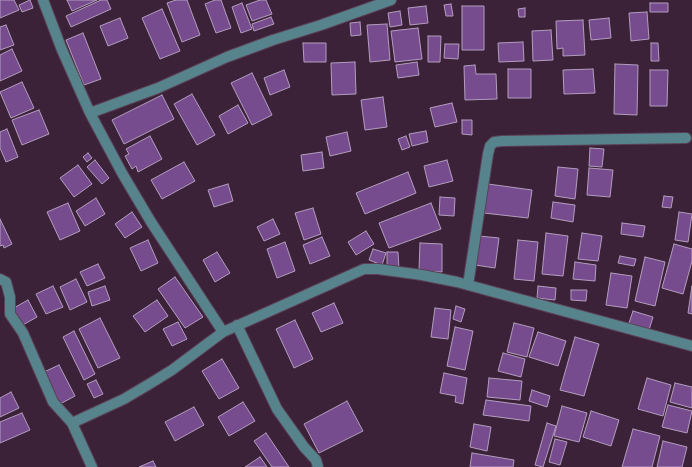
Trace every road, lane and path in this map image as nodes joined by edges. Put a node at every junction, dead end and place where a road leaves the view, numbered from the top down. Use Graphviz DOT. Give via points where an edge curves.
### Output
graph roads {
  1 [pos="43,0"];
  2 [pos="391,0"];
  3 [pos="90,113"];
  4 [pos="686,138"];
  5 [pos="0,279"];
  6 [pos="468,285"];
  7 [pos="237,325"];
  8 [pos="223,332"];
  9 [pos="692,346"];
  10 [pos="72,423"];
  11 [pos="92,467"];
  12 [pos="318,467"];
  1 -- 3 [label="street"];
  2 -- 3 [label="street" via="227,56 158,88"];
  3 -- 8 [label="street" via="151,222"];
  4 -- 6 [label="street" via="494,142 488,154"];
  5 -- 10 [label="street" via="6,282 10,297 10,314 23,333 53,402"];
  6 -- 7 [label="street" via="422,275 364,269"];
  6 -- 9 [label="street"];
  7 -- 8 [label="street"];
  7 -- 12 [label="street" via="277,409 316,460"];
  8 -- 10 [label="street" via="172,370 131,395"];
  10 -- 11 [label="street"];
}
